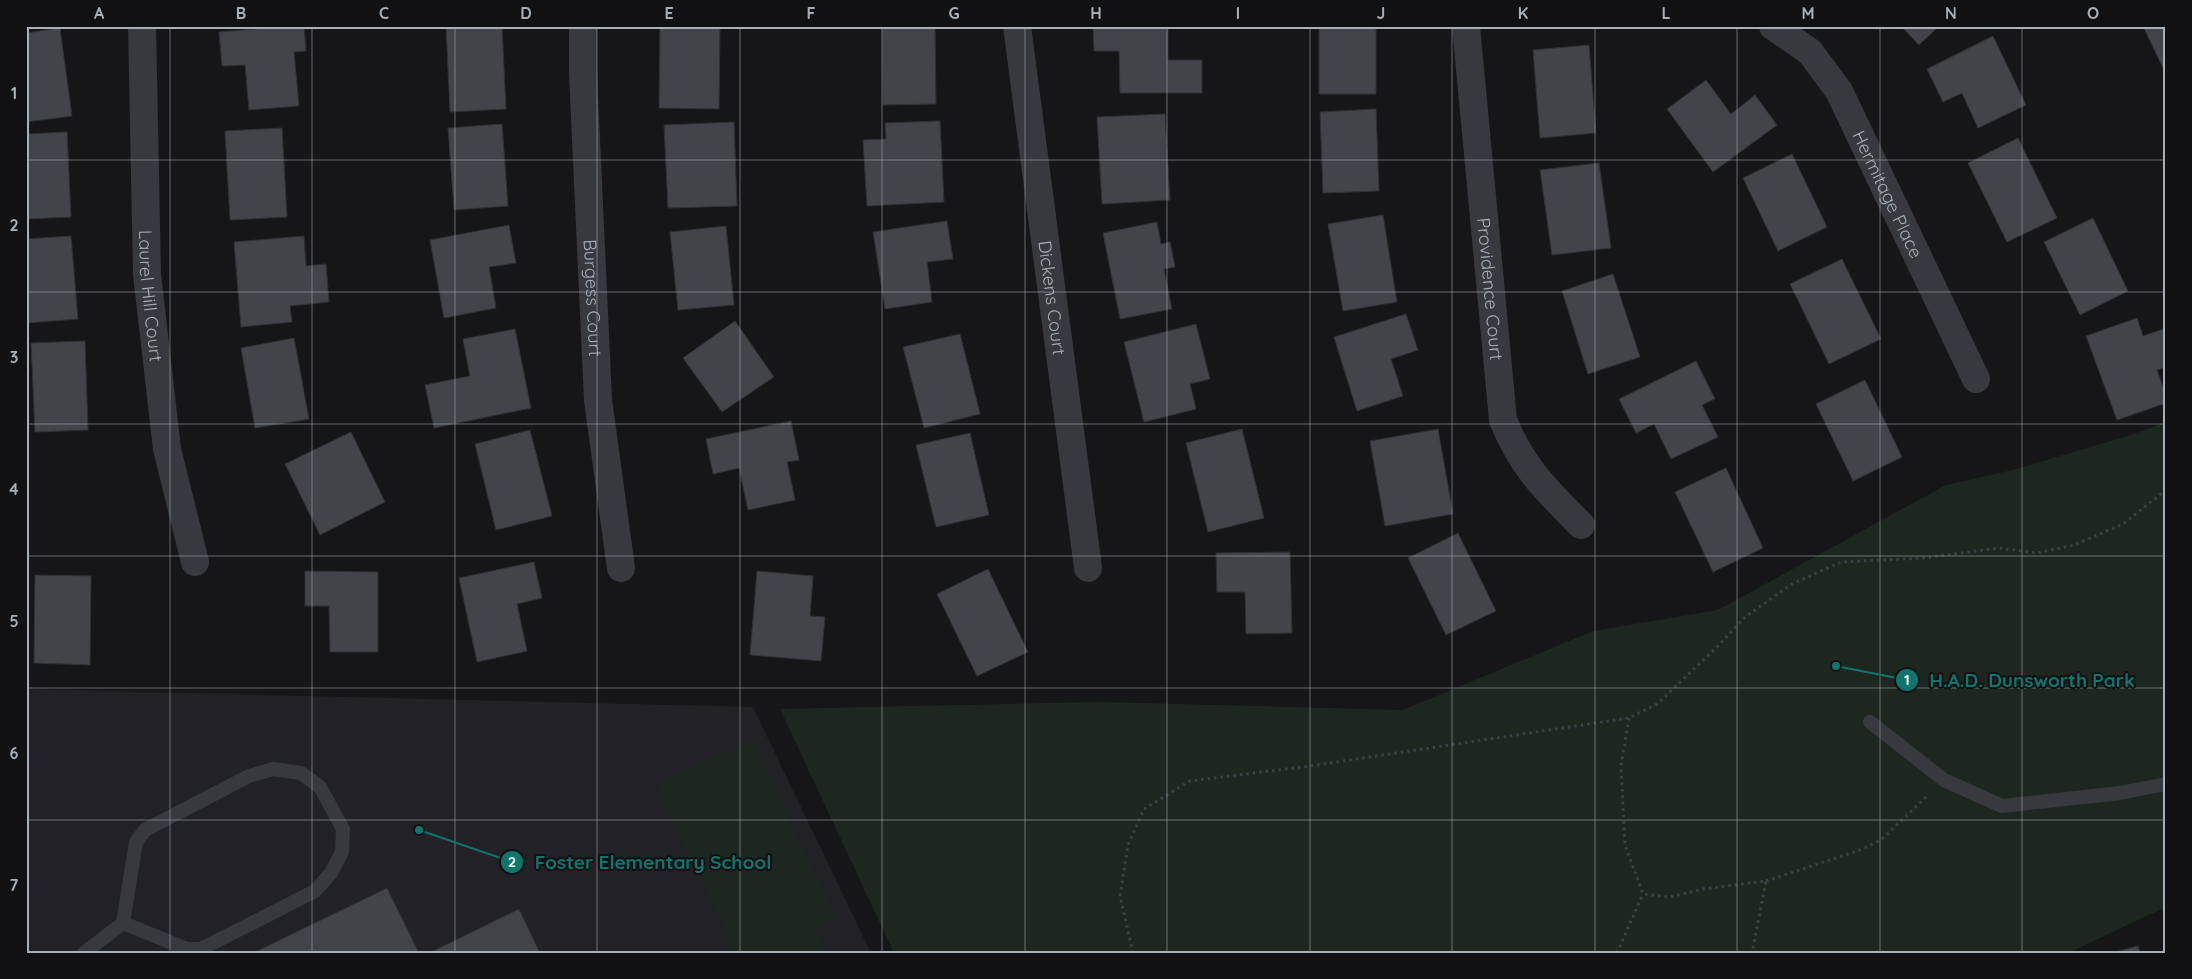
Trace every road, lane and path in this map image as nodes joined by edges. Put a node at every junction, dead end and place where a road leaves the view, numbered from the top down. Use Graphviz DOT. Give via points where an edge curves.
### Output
graph roads {
  1 [pos="142,26"];
  2 [pos="583,26"];
  3 [pos="1017,26"];
  4 [pos="1466,26"];
  5 [pos="1774,26"];
  6 [pos="1976,380"];
  7 [pos="2166,490"];
  8 [pos="1581,526"];
  9 [pos="196,562"];
  10 [pos="621,568"];
  11 [pos="1088,568"];
  12 [pos="1629,718"];
  13 [pos="1870,722"];
  14 [pos="1944,780"];
  15 [pos="2166,784"];
  16 [pos="1766,881"];
  17 [pos="1643,894"];
  18 [pos="123,923"];
  19 [pos="84,953"];
  20 [pos="1133,953"];
  21 [pos="1617,953"];
  22 [pos="1752,953"];
  1 -- 9 [label="street, Laurel Hill Court" via="147,274 167,448"];
  2 -- 10 [label="street, Burgess Court" via="598,400"];
  3 -- 11 [label="street, Dickens Court"];
  4 -- 8 [label="street, Providence Court" via="1503,420 1513,446 1536,480"];
  5 -- 6 [label="street, Hermitage Place" via="1810,52 1839,91"];
  7 -- 12 [label="path" via="2123,524 2074,545 2037,553 1999,548 1923,558 1841,562 1792,584 1745,617 1657,704"];
  12 -- 17 [label="path" via="1621,766 1625,845"];
  12 -- 20 [label="path" via="1190,781 1144,809 1128,845 1120,896"];
  13 -- 14 [label="lane"];
  14 -- 15 [label="lane" via="2002,806 2120,794"];
  14 -- 16 [label="path" via="1880,840 1860,850"];
  16 -- 17 [label="path" via="1670,897"];
  16 -- 22 [label="path"];
  17 -- 21 [label="path"];
  18 -- 18 [label="lane" via="187,949 201,949 316,891 342,852 343,829 320,787 301,773 273,769 250,776 144,830 136,842"];
  18 -- 19 [label="lane"];
}
